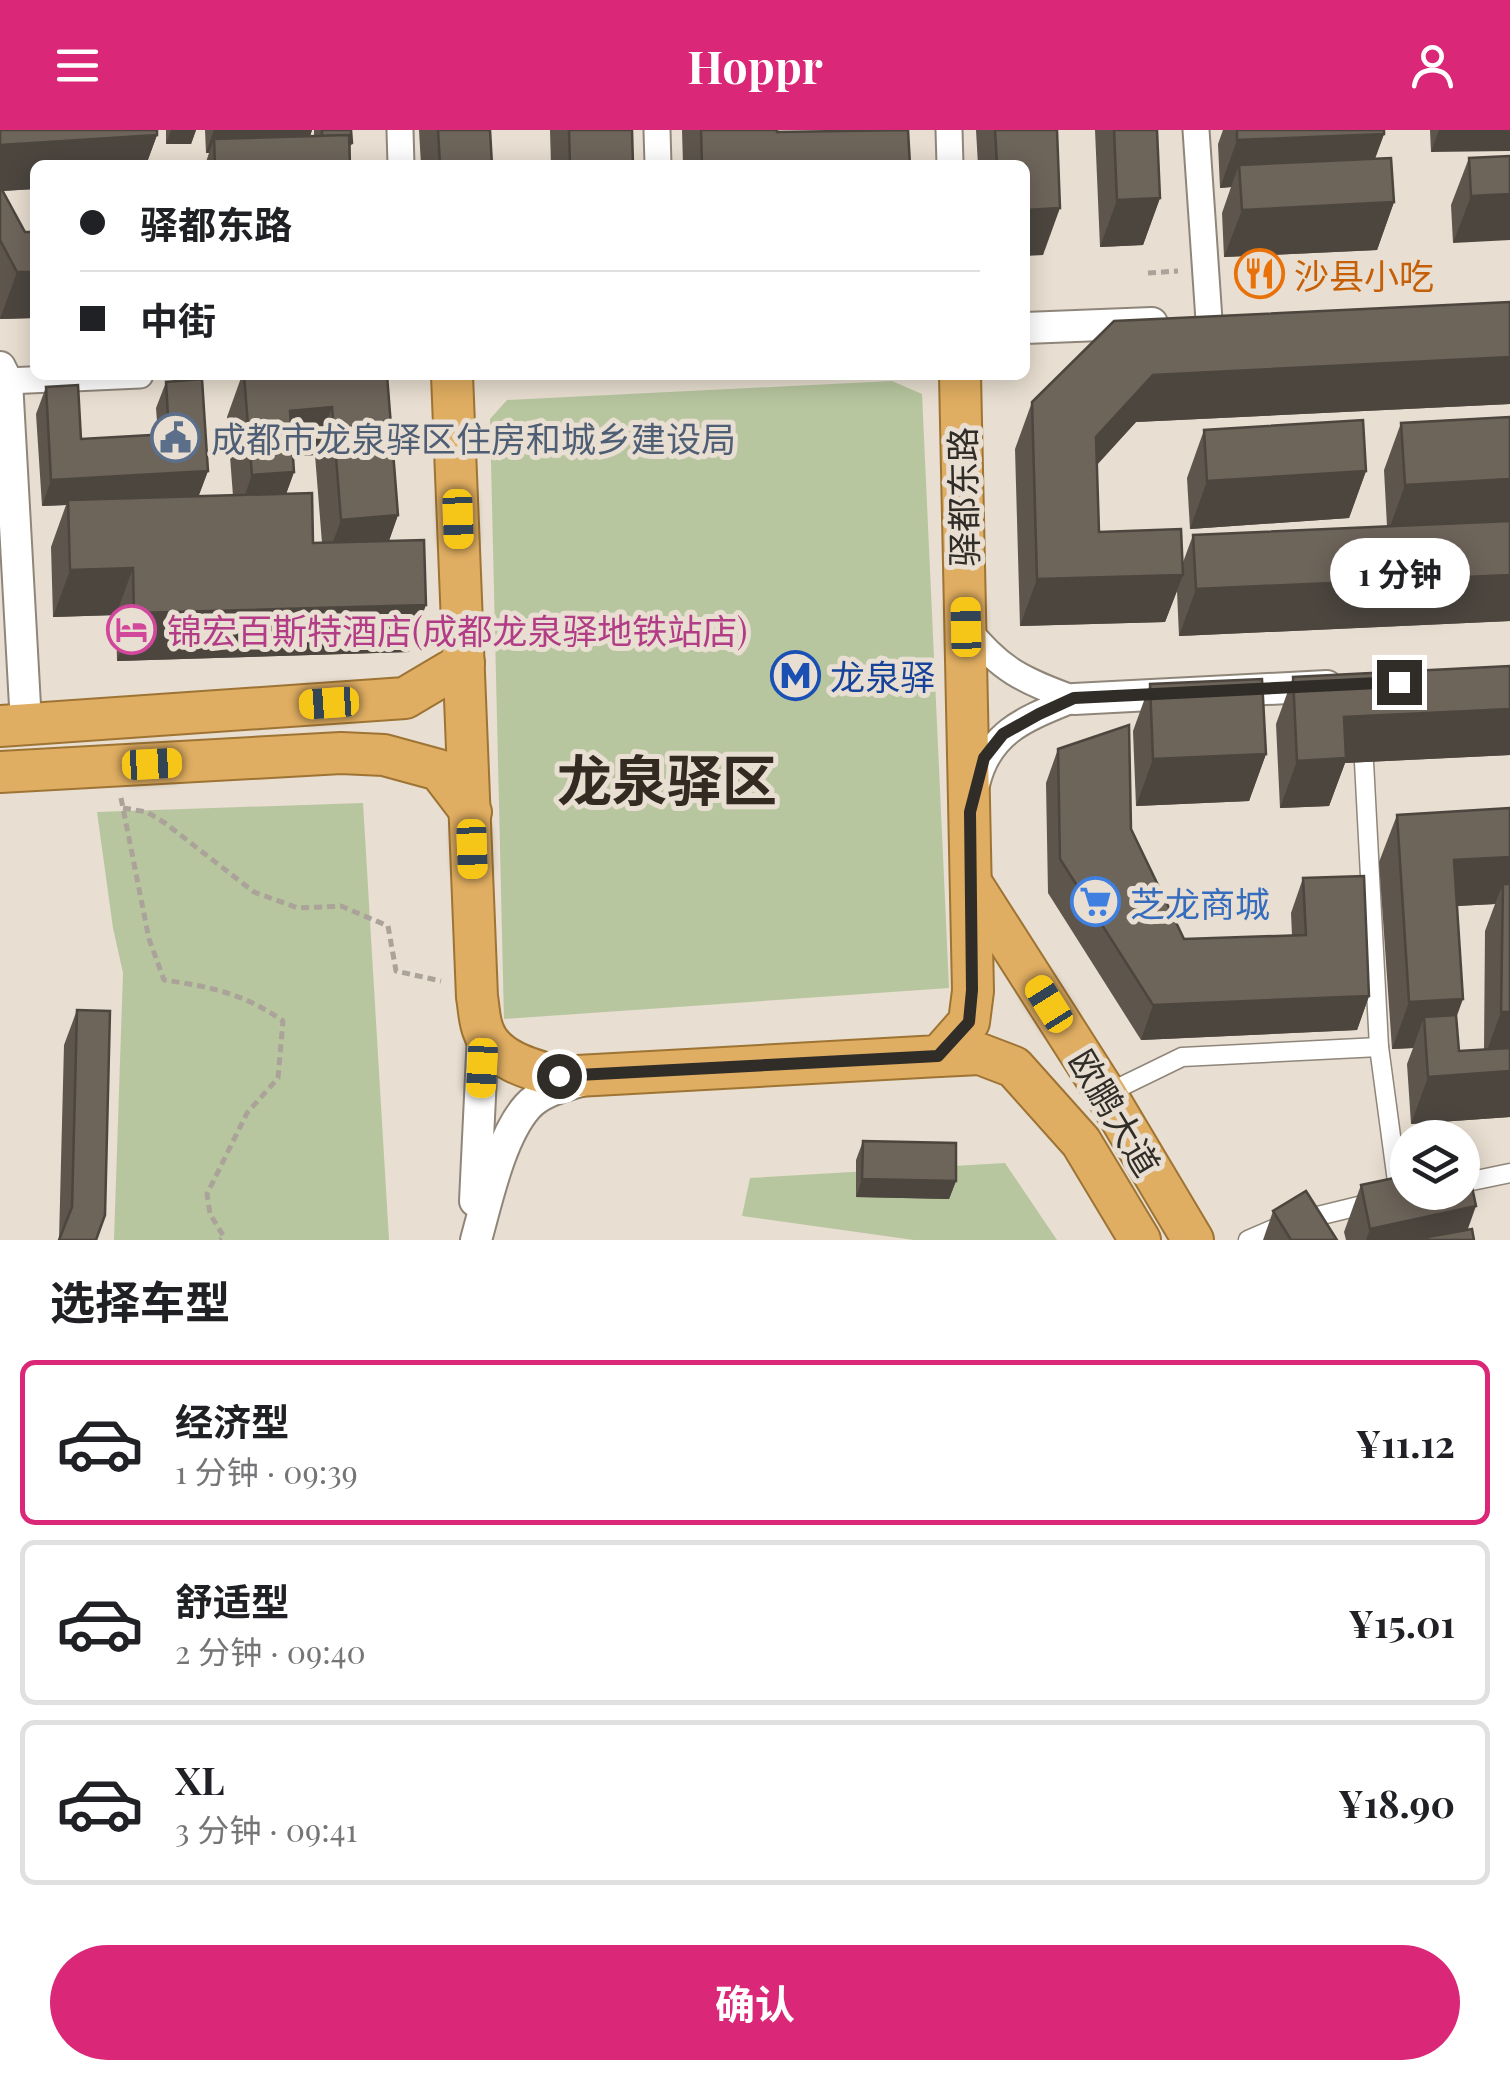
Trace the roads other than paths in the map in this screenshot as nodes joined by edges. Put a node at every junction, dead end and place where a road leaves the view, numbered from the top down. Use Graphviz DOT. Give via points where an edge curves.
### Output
graph roads {
  1 [pos="400,130"];
  2 [pos="657,130"];
  3 [pos="949,130"];
  4 [pos="1196,130"];
  5 [pos="400,160"];
  6 [pos="658,160"];
  7 [pos="950,160"];
  8 [pos="1247,318"];
  9 [pos="1210,320"];
  10 [pos="1030,328"];
  11 [pos="4,374"];
  12 [pos="30,374"];
  13 [pos="452,380"];
  14 [pos="960,380"];
  15 [pos="966,627"];
  16 [pos="464,663"];
  17 [pos="1362,684"];
  18 [pos="1074,698"];
  19 [pos="13,725"];
  20 [pos="1364,762"];
  21 [pos="0,772"];
  22 [pos="470,812"];
  23 [pos="970,812"];
  24 [pos="972,884"];
  25 [pos="484,1034"];
  26 [pos="1379,1047"];
  27 [pos="938,1056"];
  28 [pos="602,1074"];
  29 [pos="1106,1094"];
  30 [pos="1393,1120"];
  31 [pos="1510,1172"];
  32 [pos="1480,1179"];
  33 [pos="1390,1198"];
  34 [pos="474,1240"];
  35 [pos="1140,1240"];
  36 [pos="1193,1240"];
  37 [pos="1248,1240"];
  1 -- 5 [label="street"];
  2 -- 6 [label="street"];
  3 -- 7 [label="street"];
  4 -- 9 [label="street"];
  8 -- 9 [label="street"];
  9 -- 10 [label="street"];
  11 -- 12 [label="street"];
  11 -- 19 [label="street"];
  13 -- 16 [label="highway"];
  14 -- 15 [label="highway, 驿都东路"];
  15 -- 18 [label="street" via="990,657 1024,680"];
  15 -- 23 [label="highway, 驿都东路"];
  16 -- 19 [label="highway" via="405,698"];
  16 -- 22 [label="highway"];
  17 -- 18 [label="street"];
  18 -- 23 [label="street" via="1003,734 984,758"];
  20 -- 26 [label="street"];
  21 -- 22 [label="highway" via="384,755 439,770"];
  22 -- 25 [label="highway"];
  23 -- 24 [label="highway, 驿都东路"];
  24 -- 27 [label="highway, 驿都东路" via="969,1022"];
  24 -- 29 [label="highway, 欧鹏大道"];
  25 -- 28 [label="highway" via="529,1070"];
  25 -- 34 [label="street"];
  26 -- 29 [label="street" via="1182,1057"];
  26 -- 30 [label="street"];
  27 -- 28 [label="highway"];
  27 -- 35 [label="highway, 欧鹏大道" via="980,1054 1014,1068 1081,1142"];
  28 -- 34 [label="street" via="528,1106 502,1153"];
  29 -- 36 [label="highway, 欧鹏大道"];
  31 -- 32 [label="street"];
  33 -- 37 [label="street"];
}
